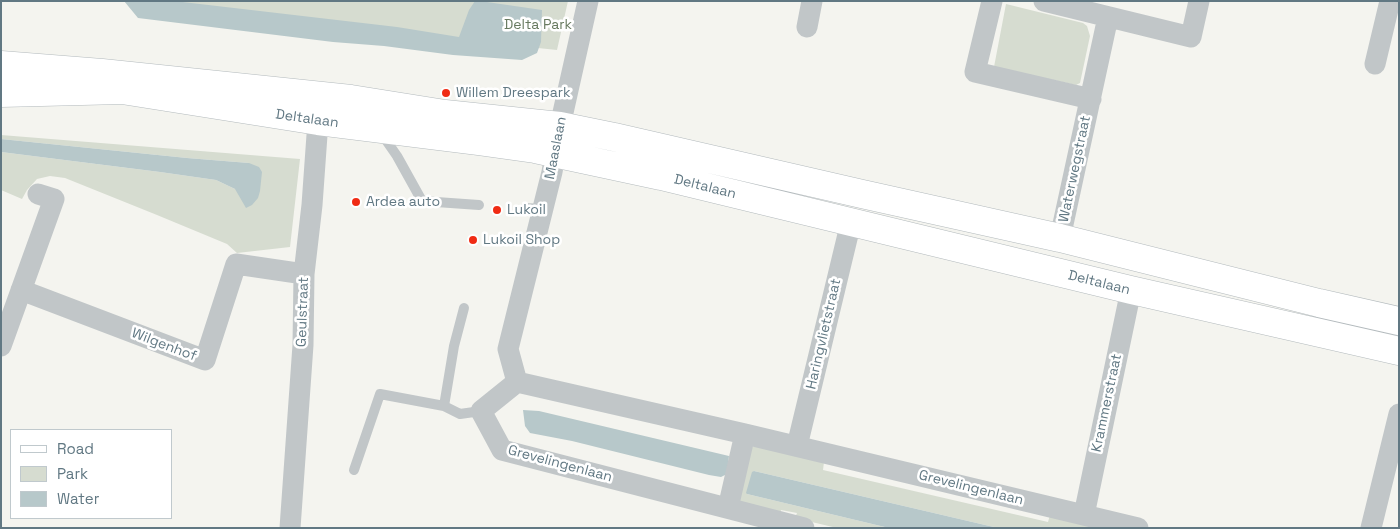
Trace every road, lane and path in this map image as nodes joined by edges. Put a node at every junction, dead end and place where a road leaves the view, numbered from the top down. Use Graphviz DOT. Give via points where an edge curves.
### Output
graph roads {
  1 [pos="588,1"];
  2 [pos="812,1"];
  3 [pos="992,1"];
  4 [pos="1044,1"];
  5 [pos="1199,1"];
  6 [pos="1393,3"];
  7 [pos="1108,17"];
  8 [pos="806,27"];
  9 [pos="1375,64"];
  10 [pos="1,65"];
  11 [pos="1,93"];
  12 [pos="1091,99"];
  13 [pos="318,109"];
  14 [pos="560,126"];
  15 [pos="378,128"];
  16 [pos="556,154"];
  17 [pos="38,194"];
  18 [pos="479,205"];
  19 [pos="851,222"];
  20 [pos="1060,238"];
  21 [pos="304,274"];
  22 [pos="21,290"];
  23 [pos="1131,290"];
  24 [pos="464,308"];
  25 [pos="1399,321"];
  26 [pos="1,346"];
  27 [pos="1399,351"];
  28 [pos="517,382"];
  29 [pos="444,406"];
  30 [pos="480,411"];
  31 [pos="1399,414"];
  32 [pos="745,434"];
  33 [pos="798,446"];
  34 [pos="354,470"];
  35 [pos="728,508"];
  36 [pos="1084,515"];
  37 [pos="290,528"];
  38 [pos="804,528"];
  39 [pos="1138,528"];
  40 [pos="1371,528"];
  1 -- 14 [label="street, Maaslaan"];
  2 -- 8 [label="street"];
  3 -- 12 [label="street, Waterwegstraat" via="975,72"];
  4 -- 7 [label="street"];
  5 -- 7 [label="street" via="1191,37"];
  6 -- 9 [label="street"];
  7 -- 12 [label="street, Waterwegstraat"];
  10 -- 13 [label="street, Deltalaan" via="102,73"];
  11 -- 13 [label="street, Deltalaan" via="122,90"];
  12 -- 20 [label="street, Waterwegstraat"];
  13 -- 14 [label="street, Deltalaan" via="351,99 445,114"];
  13 -- 15 [label="street, Deltalaan"];
  13 -- 21 [label="street, Geulstraat"];
  14 -- 16 [label="street, Maaslaan"];
  14 -- 20 [label="street, Deltalaan"];
  15 -- 16 [label="street, Deltalaan" via="498,143"];
  15 -- 18 [label="lane" via="422,201"];
  16 -- 19 [label="street, Deltalaan"];
  16 -- 28 [label="street, Maaslaan" via="533,209 508,350"];
  17 -- 22 [label="street" via="54,199"];
  19 -- 23 [label="street, Deltalaan"];
  19 -- 33 [label="street, Haringvlietstraat"];
  20 -- 25 [label="street, Deltalaan"];
  21 -- 22 [label="street, Wilgenhof" via="236,264 205,360"];
  21 -- 37 [label="street, Geulstraat" via="303,345"];
  22 -- 26 [label="street"];
  23 -- 27 [label="street, Deltalaan"];
  23 -- 36 [label="street, Krammerstraat"];
  24 -- 29 [label="lane"];
  28 -- 30 [label="street"];
  28 -- 32 [label="street, Grevelingenlaan"];
  29 -- 30 [label="lane" via="460,414"];
  29 -- 34 [label="lane" via="380,394"];
  30 -- 35 [label="street, Grevelingenlaan" via="502,450"];
  31 -- 40 [label="street"];
  32 -- 33 [label="street, Grevelingenlaan"];
  32 -- 35 [label="street"];
  33 -- 36 [label="street, Grevelingenlaan"];
  35 -- 38 [label="street, Grevelingenlaan"];
  36 -- 39 [label="street, Grevelingenlaan"];
}
